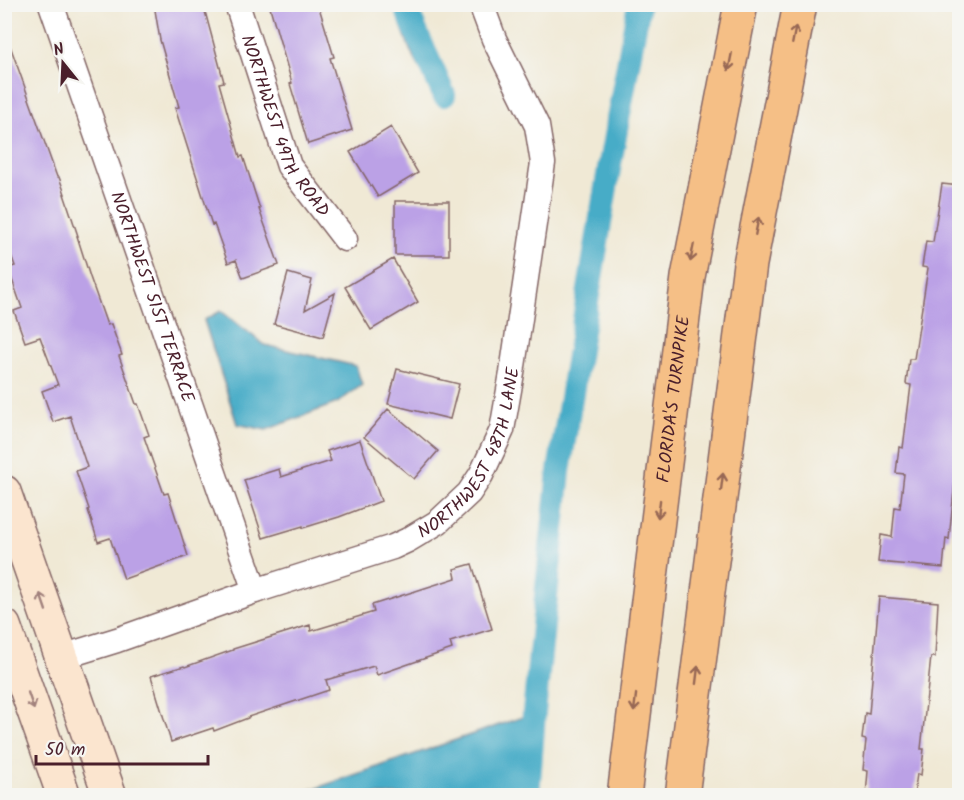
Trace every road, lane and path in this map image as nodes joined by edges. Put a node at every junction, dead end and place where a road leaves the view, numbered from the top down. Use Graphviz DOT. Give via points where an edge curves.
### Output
graph roads {
  1 [pos="51,4"];
  2 [pos="237,4"];
  3 [pos="481,4"];
  4 [pos="741,4"];
  5 [pos="800,4"];
  6 [pos="345,239"];
  7 [pos="4,492"];
  8 [pos="255,591"];
  9 [pos="4,626"];
  10 [pos="62,657"];
  11 [pos="64,795"];
  12 [pos="110,795"];
  13 [pos="624,795"];
  14 [pos="682,795"];
  1 -- 8 [label="street, NORTHWEST 51ST TERRACE"];
  2 -- 6 [label="street, NORTHWEST 49TH ROAD" via="289,165"];
  3 -- 8 [label="street, NORTHWEST 48TH LANE" via="537,126 543,163 502,430 469,493 424,532 393,547"];
  4 -- 13 [label="highway, FLORIDA'S TURNPIKE, one-way" via="688,277"];
  14 -- 5 [label="highway, one-way" via="750,264"];
  10 -- 7 [label="main road, one-way"];
  8 -- 10 [label="street, NORTHWEST 48TH LANE"];
  9 -- 11 [label="main road, one-way"];
  10 -- 12 [label="main road"];
}
